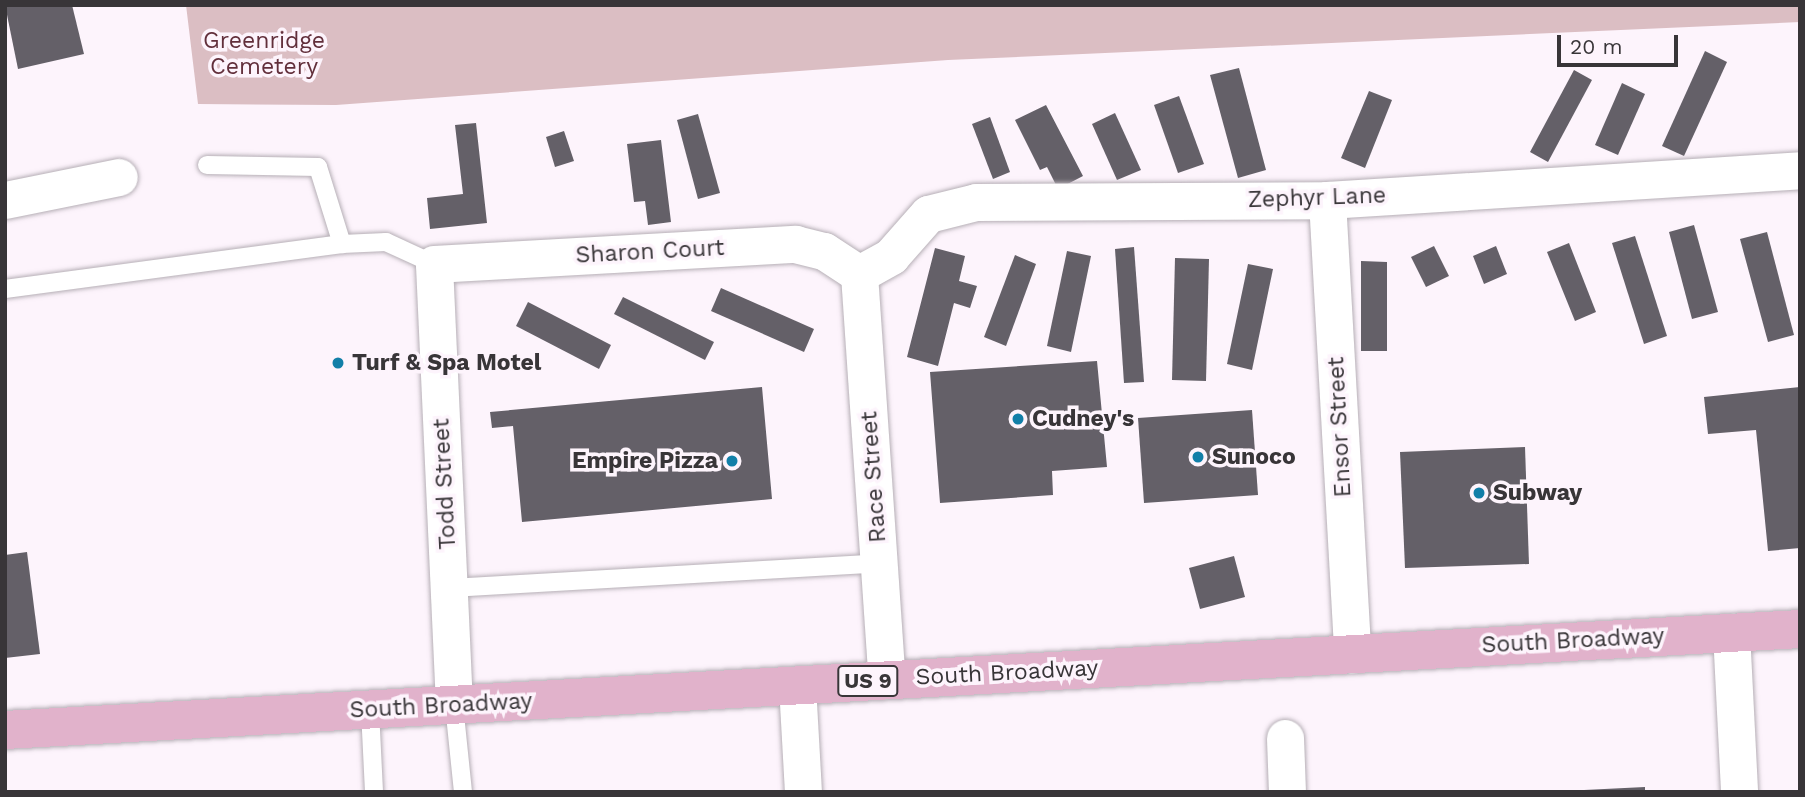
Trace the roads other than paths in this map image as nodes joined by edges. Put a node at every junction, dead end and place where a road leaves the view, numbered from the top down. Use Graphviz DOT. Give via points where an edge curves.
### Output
graph roads {
  1 [pos="207,165"];
  2 [pos="1800,170"];
  3 [pos="119,177"];
  4 [pos="5,200"];
  5 [pos="1328,200"];
  6 [pos="342,244"];
  7 [pos="434,264"];
  8 [pos="859,274"];
  9 [pos="5,289"];
  10 [pos="880,563"];
  11 [pos="451,587"];
  12 [pos="1800,629"];
  13 [pos="1731,632"];
  14 [pos="1352,654"];
  15 [pos="887,680"];
  16 [pos="797,685"];
  17 [pos="454,705"];
  18 [pos="370,710"];
  19 [pos="5,730"];
  20 [pos="1284,738"];
  21 [pos="374,792"];
  22 [pos="463,792"];
  23 [pos="803,792"];
  24 [pos="1287,792"];
  25 [pos="1739,792"];
  1 -- 6 [label="lane" via="318,167"];
  2 -- 5 [label="street, Zephyr Lane"];
  3 -- 4 [label="street"];
  5 -- 8 [label="street, Zephyr Lane" via="976,202 928,214 891,256"];
  5 -- 14 [label="street, Ensor Street"];
  6 -- 7 [label="lane" via="386,242"];
  6 -- 9 [label="lane"];
  7 -- 8 [label="street, Sharon Court" via="795,244 824,251"];
  7 -- 11 [label="street, Todd Street"];
  8 -- 10 [label="street, Race Street"];
  10 -- 11 [label="lane"];
  10 -- 15 [label="street, Race Street"];
  11 -- 17 [label="street, Todd Street"];
  12 -- 13 [label="main road, South Broadway / US 9"];
  13 -- 14 [label="main road, South Broadway / US 9"];
  13 -- 25 [label="street"];
  14 -- 15 [label="main road, South Broadway / US 9"];
  15 -- 16 [label="main road, South Broadway / US 9"];
  16 -- 17 [label="main road, South Broadway / US 9"];
  16 -- 23 [label="street"];
  17 -- 18 [label="main road, South Broadway / US 9"];
  17 -- 22 [label="lane"];
  18 -- 19 [label="main road, South Broadway / US 9"];
  18 -- 21 [label="lane"];
  20 -- 24 [label="street"];
}
